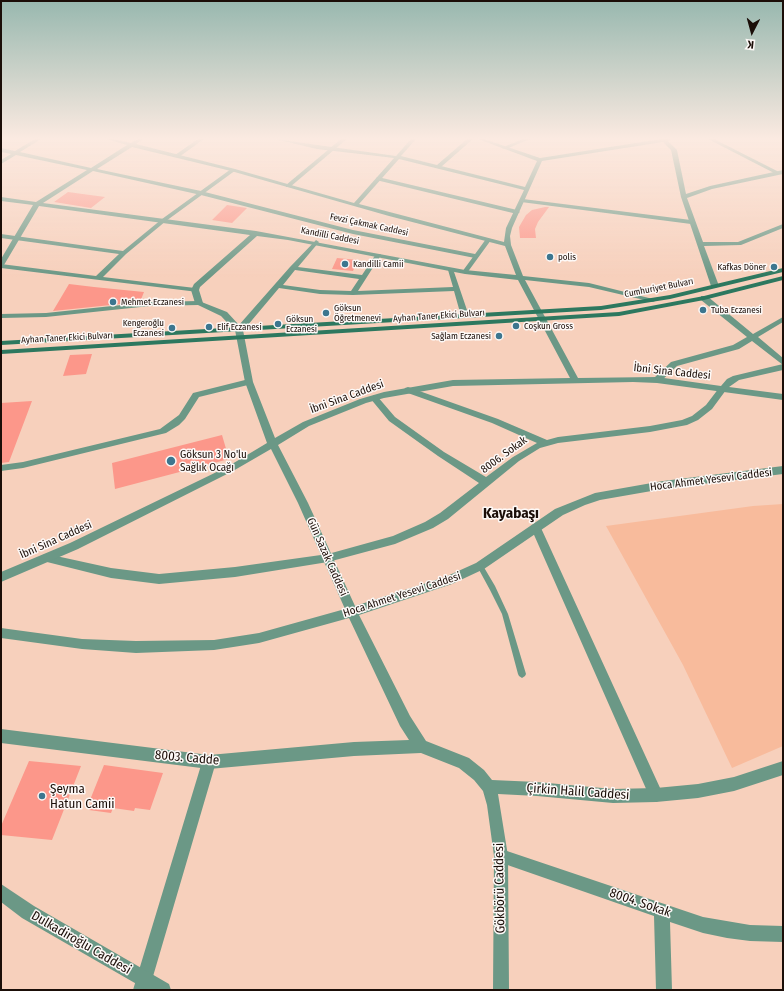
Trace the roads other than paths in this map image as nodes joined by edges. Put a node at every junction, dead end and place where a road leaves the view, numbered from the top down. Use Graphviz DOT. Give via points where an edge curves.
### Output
graph roads {
  1 [pos="67,185"];
  2 [pos="164,185"];
  3 [pos="211,185"];
  4 [pos="373,185"];
  5 [pos="401,185"];
  6 [pos="513,185"];
  7 [pos="530,185"];
  8 [pos="681,185"];
  9 [pos="722,185"];
  10 [pos="288,186"];
  11 [pos="528,189"];
  12 [pos="200,193"];
  13 [pos="684,197"];
  14 [pos="1,199"];
  15 [pos="523,201"];
  16 [pos="37,204"];
  17 [pos="355,205"];
  18 [pos="517,212"];
  19 [pos="164,220"];
  20 [pos="691,222"];
  21 [pos="783,226"];
  22 [pos="256,233"];
  23 [pos="1,236"];
  24 [pos="16,238"];
  25 [pos="488,240"];
  26 [pos="316,242"];
  27 [pos="700,244"];
  28 [pos="508,245"];
  29 [pos="124,253"];
  30 [pos="378,255"];
  31 [pos="475,256"];
  32 [pos="1,265"];
  33 [pos="292,268"];
  34 [pos="451,270"];
  35 [pos="783,270"];
  36 [pos="465,272"];
  37 [pos="99,277"];
  38 [pos="363,277"];
  39 [pos="520,277"];
  40 [pos="783,278"];
  41 [pos="277,286"];
  42 [pos="715,286"];
  43 [pos="457,289"];
  44 [pos="195,290"];
  45 [pos="354,293"];
  46 [pos="704,298"];
  47 [pos="653,300"];
  48 [pos="199,303"];
  49 [pos="538,312"];
  50 [pos="1,316"];
  51 [pos="465,316"];
  52 [pos="542,320"];
  53 [pos="783,320"];
  54 [pos="239,334"];
  55 [pos="753,337"];
  56 [pos="1,343"];
  57 [pos="1,352"];
  58 [pos="783,362"];
  59 [pos="783,367"];
  60 [pos="575,380"];
  61 [pos="656,380"];
  62 [pos="249,382"];
  63 [pos="408,390"];
  64 [pos="722,390"];
  65 [pos="783,397"];
  66 [pos="374,398"];
  67 [pos="546,442"];
  68 [pos="272,443"];
  69 [pos="1,468"];
  70 [pos="783,470"];
  71 [pos="486,482"];
  72 [pos="536,528"];
  73 [pos="47,558"];
  74 [pos="328,558"];
  75 [pos="480,566"];
  76 [pos="1,578"];
  77 [pos="352,612"];
  78 [pos="1,633"];
  79 [pos="522,674"];
  80 [pos="1,736"];
  81 [pos="421,746"];
  82 [pos="209,762"];
  83 [pos="783,768"];
  84 [pos="489,787"];
  85 [pos="656,795"];
  86 [pos="501,856"];
  87 [pos="1,892"];
  88 [pos="662,911"];
  89 [pos="783,934"];
  90 [pos="143,985"];
  91 [pos="163,990"];
  92 [pos="501,990"];
  93 [pos="664,990"];
  1 -- 16 [label="street"];
  2 -- 12 [label="street, Fevzi Çakmak Caddesi"];
  3 -- 12 [label="street"];
  4 -- 17 [label="street"];
  5 -- 18 [label="street"];
  6 -- 11 [label="street"];
  7 -- 11 [label="street"];
  8 -- 13 [label="street"];
  9 -- 13 [label="street"];
  10 -- 17 [label="street"];
  11 -- 15 [label="street"];
  12 -- 19 [label="street"];
  12 -- 31 [label="street, Fevzi Çakmak Caddesi" via="353,232"];
  13 -- 20 [label="street"];
  14 -- 16 [label="street, Kandilli Caddesi"];
  15 -- 18 [label="street"];
  15 -- 20 [label="street"];
  16 -- 19 [label="street, Kandilli Caddesi"];
  16 -- 24 [label="street"];
  17 -- 25 [label="street"];
  18 -- 28 [label="street" via="508,232"];
  19 -- 22 [label="street, Kandilli Caddesi"];
  19 -- 29 [label="street"];
  20 -- 27 [label="street"];
  21 -- 27 [label="street" via="739,244"];
  22 -- 26 [label="street, Kandilli Caddesi"];
  22 -- 44 [label="street"];
  23 -- 24 [label="street"];
  24 -- 29 [label="street"];
  24 -- 32 [label="street"];
  25 -- 28 [label="street"];
  25 -- 31 [label="street"];
  26 -- 30 [label="street, Kandilli Caddesi"];
  26 -- 33 [label="street"];
  27 -- 42 [label="street"];
  28 -- 39 [label="street"];
  29 -- 37 [label="street"];
  30 -- 34 [label="street, Kandilli Caddesi"];
  30 -- 38 [label="street"];
  31 -- 36 [label="street"];
  32 -- 37 [label="street"];
  33 -- 38 [label="street"];
  33 -- 41 [label="street"];
  34 -- 36 [label="street, Kandilli Caddesi"];
  34 -- 43 [label="street"];
  35 -- 42 [label="main road, Cumhuriyet Bulvarı"];
  36 -- 39 [label="street, Kandilli Caddesi"];
  37 -- 44 [label="street"];
  38 -- 45 [label="street"];
  39 -- 47 [label="street, Kandilli Caddesi" via="589,284"];
  39 -- 49 [label="street"];
  40 -- 46 [label="main road, Cumhuriyet Bulvarı"];
  41 -- 45 [label="street" via="320,292"];
  41 -- 54 [label="street"];
  42 -- 47 [label="main road, Cumhuriyet Bulvarı"];
  43 -- 45 [label="street"];
  43 -- 51 [label="street"];
  44 -- 48 [label="street"];
  46 -- 52 [label="main road, Cumhuriyet Bulvarı" via="619,314"];
  46 -- 55 [label="street"];
  47 -- 49 [label="main road, Cumhuriyet Bulvarı" via="601,308"];
  48 -- 50 [label="street" via="167,303 58,314"];
  48 -- 54 [label="street" via="224,314"];
  49 -- 51 [label="main road, Ayhan Taner Ekici Bulvarı"];
  49 -- 52 [label="street"];
  51 -- 54 [label="main road, Ayhan Taner Ekici Bulvarı"];
  52 -- 54 [label="main road, Ayhan Taner Ekici Bulvarı"];
  52 -- 60 [label="street"];
  53 -- 55 [label="street"];
  54 -- 56 [label="main road, Ayhan Taner Ekici Bulvarı"];
  54 -- 57 [label="main road, Ayhan Taner Ekici Bulvarı"];
  54 -- 62 [label="street, Gün Sazak Caddesi"];
  55 -- 58 [label="street"];
  55 -- 61 [label="street" via="725,351 674,364"];
  59 -- 64 [label="street, 8006. Sokak" via="736,378"];
  60 -- 61 [label="street, İbni Sina Caddesi"];
  60 -- 63 [label="street, İbni Sina Caddesi" via="453,383"];
  61 -- 64 [label="street, İbni Sina Caddesi"];
  62 -- 68 [label="street, Gün Sazak Caddesi"];
  62 -- 69 [label="street" via="196,395 182,417 164,431"];
  63 -- 66 [label="street, İbni Sina Caddesi"];
  63 -- 67 [label="street"];
  64 -- 65 [label="street, İbni Sina Caddesi"];
  64 -- 67 [label="street, 8006. Sokak" via="709,407 684,423"];
  66 -- 68 [label="street, İbni Sina Caddesi" via="306,424"];
  66 -- 71 [label="street" via="392,419"];
  67 -- 71 [label="street, 8006. Sokak" via="526,452"];
  68 -- 73 [label="street, İbni Sina Caddesi" via="230,469"];
  68 -- 74 [label="street, Gün Sazak Caddesi"];
  70 -- 72 [label="street, Hoca Ahmet Yesevi Caddesi" via="695,480 599,496 570,506"];
  71 -- 74 [label="street, 8006. Sokak" via="444,516 414,532 395,540"];
  72 -- 75 [label="street, Hoca Ahmet Yesevi Caddesi"];
  72 -- 85 [label="street"];
  73 -- 74 [label="street, 8006. Sokak" via="111,573 159,579 235,572"];
  73 -- 76 [label="street, İbni Sina Caddesi"];
  74 -- 77 [label="street, Gün Sazak Caddesi"];
  75 -- 77 [label="street, Hoca Ahmet Yesevi Caddesi" via="448,582"];
  75 -- 79 [label="lane" via="505,614"];
  77 -- 78 [label="street, Hoca Ahmet Yesevi Caddesi" via="259,638 214,645 82,644"];
  77 -- 81 [label="street, Gün Sazak Caddesi" via="405,721"];
  80 -- 82 [label="street, 8003. Cadde"];
  81 -- 82 [label="street, 8003. Cadde" via="354,749"];
  81 -- 84 [label="street" via="464,763"];
  82 -- 90 [label="street"];
  83 -- 85 [label="street, Çirkin Halil Caddesi" via="734,784"];
  84 -- 85 [label="street, Çirkin Halil Caddesi" via="613,796"];
  84 -- 86 [label="street, Gökbörü Caddesi"];
  86 -- 88 [label="street, 8004. Sokak"];
  86 -- 92 [label="street, Gökbörü Caddesi"];
  87 -- 90 [label="street, Dulkadiroğlu Caddesi"];
  88 -- 89 [label="street, 8004. Sokak" via="727,930"];
  88 -- 93 [label="street"];
  90 -- 91 [label="street, Dulkadiroğlu Caddesi"];
}
